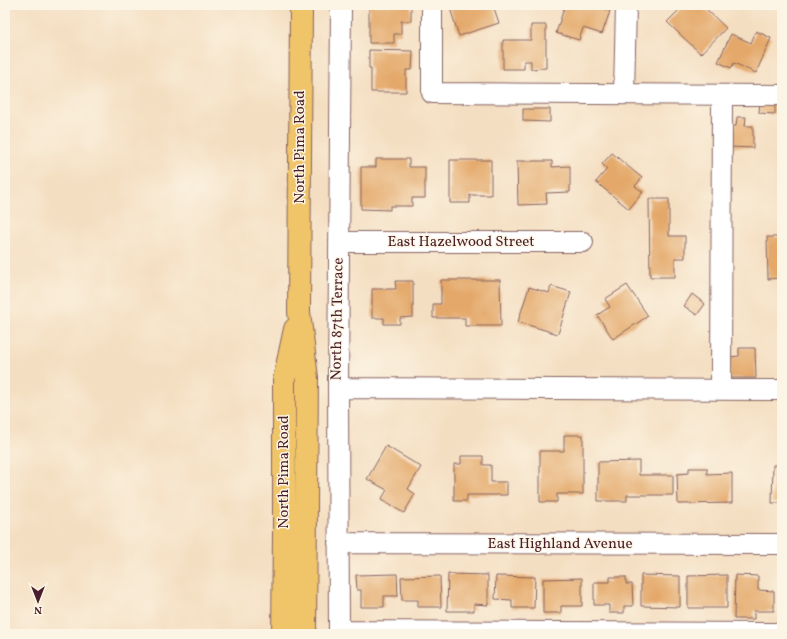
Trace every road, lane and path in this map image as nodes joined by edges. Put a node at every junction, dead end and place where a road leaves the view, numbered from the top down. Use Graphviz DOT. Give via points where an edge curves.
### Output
graph roads {
  1 [pos="301,5"];
  2 [pos="341,5"];
  3 [pos="432,5"];
  4 [pos="626,5"];
  5 [pos="624,94"];
  6 [pos="722,94"];
  7 [pos="782,95"];
  8 [pos="339,242"];
  9 [pos="584,242"];
  10 [pos="299,312"];
  11 [pos="338,388"];
  12 [pos="721,390"];
  13 [pos="782,390"];
  14 [pos="338,543"];
  15 [pos="782,544"];
  16 [pos="339,633"];
  17 [pos="782,633"];
  18 [pos="283,634"];
  19 [pos="305,634"];
  1 -- 10 [label="main road, North Pima Road"];
  2 -- 8 [label="street, North 87th Terrace"];
  3 -- 5 [label="street" via="432,92"];
  4 -- 5 [label="street"];
  5 -- 6 [label="street"];
  6 -- 7 [label="street"];
  6 -- 12 [label="street"];
  8 -- 9 [label="street, East Hazelwood Street"];
  8 -- 11 [label="street, North 87th Terrace"];
  10 -- 18 [label="main road, North Pima Road" via="284,380"];
  10 -- 19 [label="main road, North Pima Road" via="307,378"];
  11 -- 12 [label="street"];
  11 -- 14 [label="street, North 87th Terrace"];
  12 -- 13 [label="street"];
  14 -- 15 [label="street, East Highland Avenue"];
  14 -- 16 [label="street, North 87th Terrace"];
  16 -- 17 [label="street"];
}
